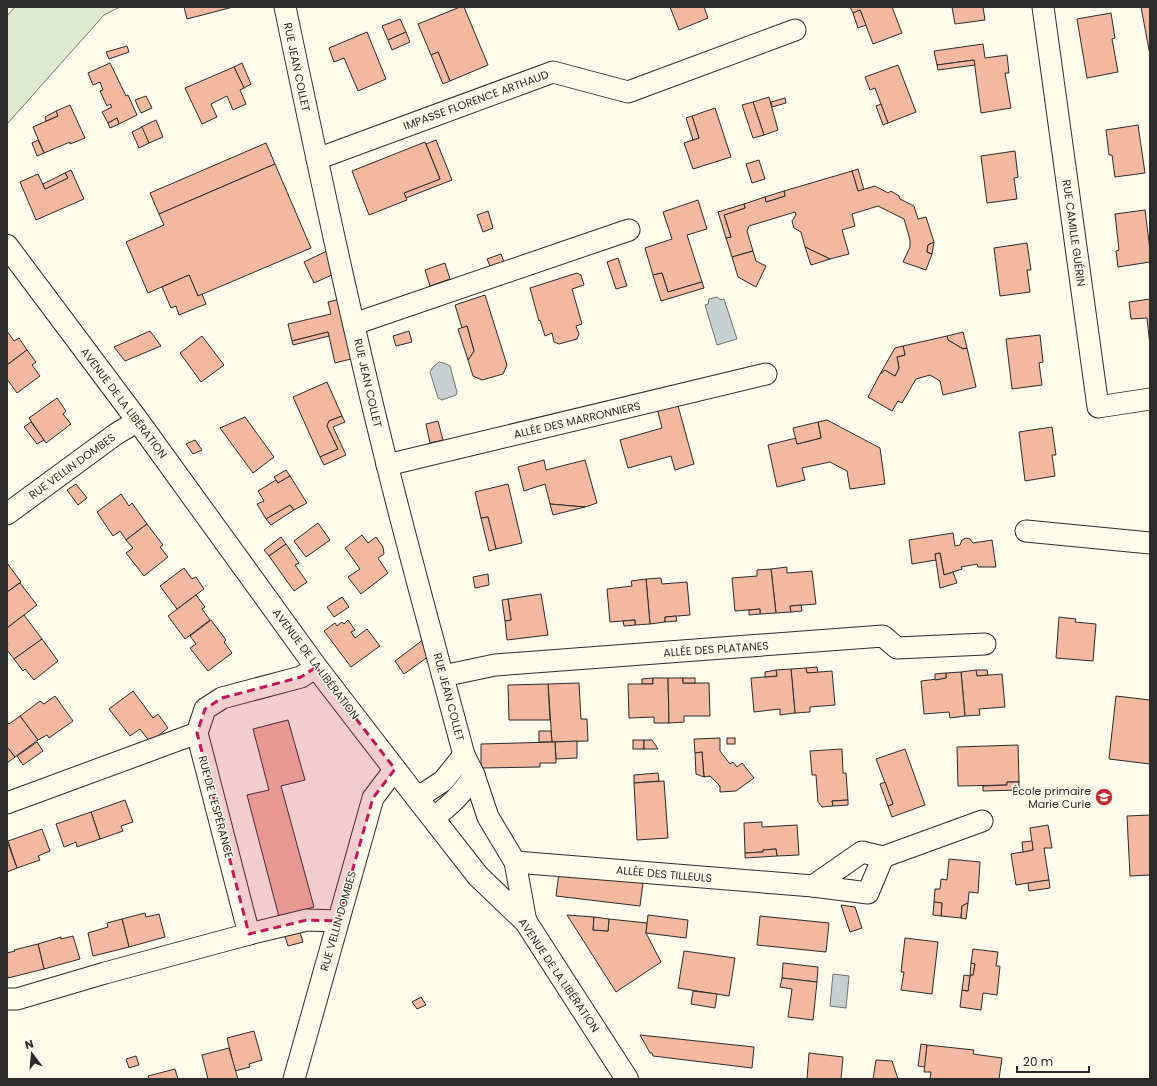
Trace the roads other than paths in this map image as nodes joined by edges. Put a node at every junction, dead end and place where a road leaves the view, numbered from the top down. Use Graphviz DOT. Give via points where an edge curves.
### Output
graph roads {
  1 [pos="285,7"];
  2 [pos="1043,7"];
  3 [pos="795,30"];
  4 [pos="316,159"];
  5 [pos="629,230"];
  6 [pos="7,246"];
  7 [pos="354,324"];
  8 [pos="766,374"];
  9 [pos="1150,399"];
  10 [pos="138,421"];
  11 [pos="387,465"];
  12 [pos="7,514"];
  13 [pos="1026,532"];
  14 [pos="1150,543"];
  15 [pos="985,644"];
  16 [pos="316,667"];
  17 [pos="443,676"];
  18 [pos="197,733"];
  19 [pos="464,755"];
  20 [pos="395,769"];
  21 [pos="474,775"];
  22 [pos="417,798"];
  23 [pos="7,803"];
  24 [pos="433,818"];
  25 [pos="982,821"];
  26 [pos="883,858"];
  27 [pos="515,862"];
  28 [pos="814,886"];
  29 [pos="338,921"];
  30 [pos="526,922"];
  31 [pos="249,934"];
  32 [pos="7,999"];
  33 [pos="294,1079"];
  34 [pos="627,1079"];
  1 -- 4 [label="street, RUE JEAN COLLET"];
  2 -- 9 [label="street, RUE CAMILLE GUÉRIN" via="1098,407"];
  3 -- 4 [label="street, IMPASSE FLORENCE ARTHAUD" via="628,92 553,72"];
  4 -- 7 [label="street, RUE JEAN COLLET"];
  5 -- 7 [label="street"];
  6 -- 10 [label="street, AVENUE DE LA LIBÉRATION"];
  7 -- 11 [label="street, RUE JEAN COLLET"];
  8 -- 11 [label="street, ALLÉE DES MARRONNIERS"];
  10 -- 12 [label="street, RUE VELLIN DOMBES" via="116,434"];
  10 -- 16 [label="street, AVENUE DE LA LIBÉRATION"];
  11 -- 17 [label="street, RUE JEAN COLLET"];
  13 -- 14 [label="street"];
  15 -- 17 [label="street, ALLÉE DES PLATANES" via="897,648 883,636 495,665"];
  16 -- 18 [label="street" via="301,677 222,698 205,709"];
  16 -- 20 [label="street, AVENUE DE LA LIBÉRATION"];
  17 -- 19 [label="street, RUE JEAN COLLET"];
  18 -- 23 [label="street"];
  18 -- 31 [label="street, RUE DE L'ESPÉRANCE"];
  19 -- 21 [label="street, RUE JEAN COLLET"];
  19 -- 22 [label="street, RUE JEAN COLLET" via="443,782"];
  20 -- 22 [label="street, AVENUE DE LA LIBÉRATION"];
  20 -- 29 [label="street, RUE VELLIN DOMBES" via="373,798"];
  21 -- 24 [label="street" via="451,804"];
  21 -- 27 [label="street, RUE JEAN COLLET" via="488,817"];
  22 -- 24 [label="street, AVENUE DE LA LIBÉRATION"];
  24 -- 30 [label="street, AVENUE DE LA LIBÉRATION" via="478,876"];
  25 -- 26 [label="street"];
  26 -- 28 [label="street" via="862,852"];
  26 -- 28 [label="street, ALLÉE DES TILLEULS" via="868,893"];
  27 -- 28 [label="street, ALLÉE DES TILLEULS"];
  27 -- 30 [label="street, RUE JEAN COLLET"];
  29 -- 31 [label="street" via="307,920"];
  29 -- 33 [label="street, RUE VELLIN DOMBES"];
  30 -- 34 [label="street, AVENUE DE LA LIBÉRATION"];
  31 -- 32 [label="street" via="16,999"];
}
